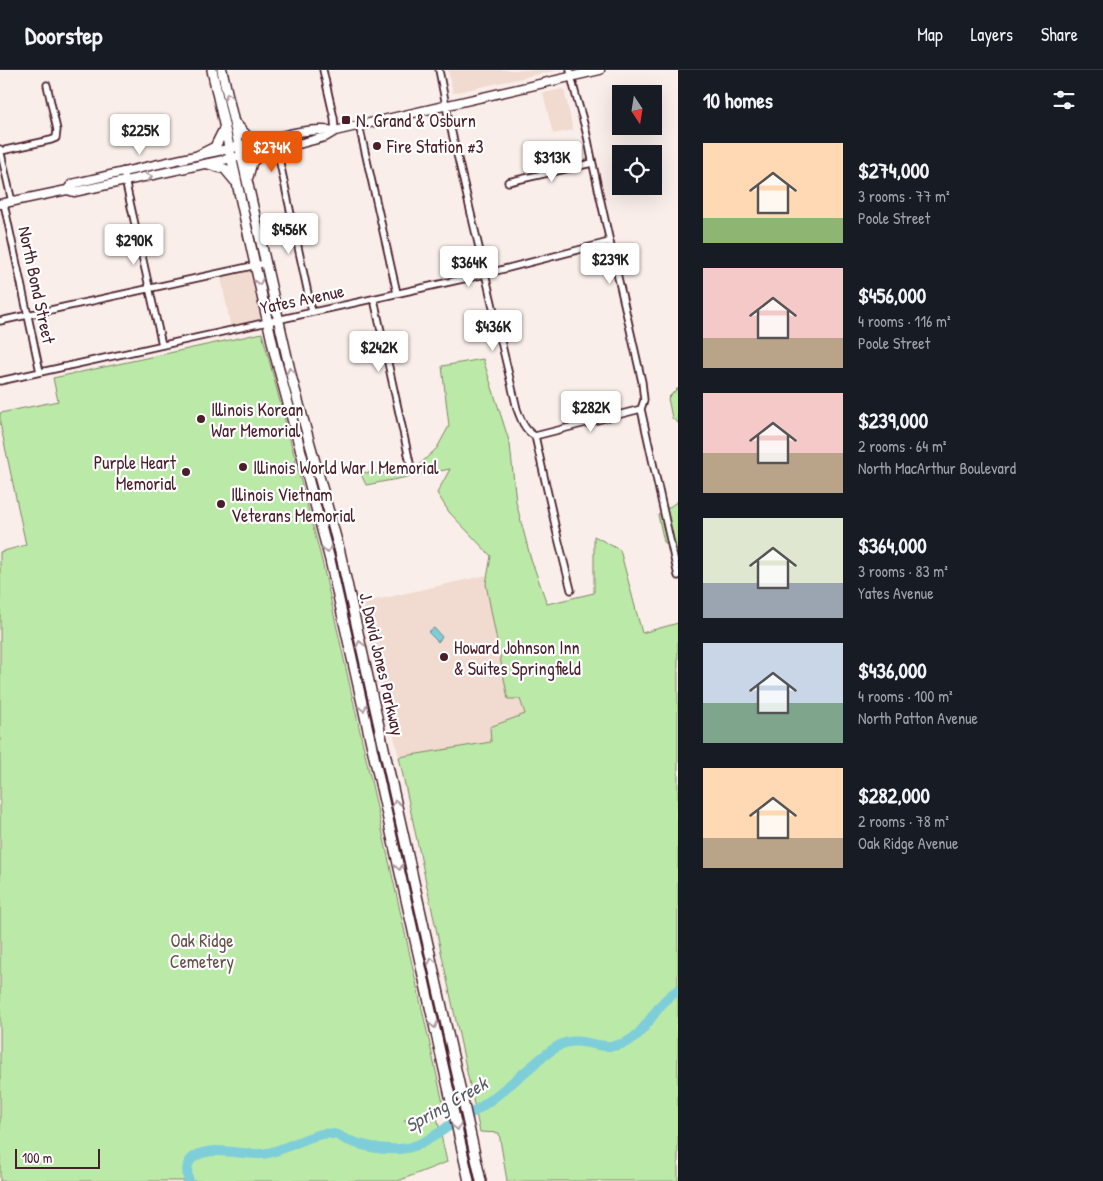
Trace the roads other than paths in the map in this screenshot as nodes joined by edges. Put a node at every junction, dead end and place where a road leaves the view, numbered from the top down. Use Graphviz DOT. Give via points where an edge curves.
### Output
graph roads {
  1 [pos="212,70"];
  2 [pos="222,70"];
  3 [pos="323,70"];
  4 [pos="440,70"];
  5 [pos="600,70"];
  6 [pos="570,73"];
  7 [pos="47,85"];
  8 [pos="446,105"];
  9 [pos="234,122"];
  10 [pos="358,125"];
  11 [pos="224,129"];
  12 [pos="335,130"];
  13 [pos="265,140"];
  14 [pos="239,146"];
  15 [pos="0,149"];
  16 [pos="229,149"];
  17 [pos="277,149"];
  18 [pos="264,152"];
  19 [pos="199,155"];
  20 [pos="242,157"];
  21 [pos="231,159"];
  22 [pos="592,163"];
  23 [pos="208,164"];
  24 [pos="124,172"];
  25 [pos="247,180"];
  26 [pos="126,182"];
  27 [pos="508,182"];
  28 [pos="237,183"];
  29 [pos="67,190"];
  30 [pos="5,203"];
  31 [pos="609,242"];
  32 [pos="266,262"];
  33 [pos="255,265"];
  34 [pos="486,274"];
  35 [pos="149,288"];
  36 [pos="397,293"];
  37 [pos="374,299"];
  38 [pos="312,312"];
  39 [pos="28,315"];
  40 [pos="278,320"];
  41 [pos="0,321"];
  42 [pos="268,322"];
  43 [pos="162,346"];
  44 [pos="40,372"];
  45 [pos="0,381"];
  46 [pos="641,409"];
  47 [pos="535,436"];
  48 [pos="410,463"];
  49 [pos="678,576"];
  50 [pos="571,590"];
  51 [pos="469,1181"];
  52 [pos="481,1181"];
  1 -- 11 [label="main road, J. David Jones Parkway"];
  9 -- 2 [label="main road, J. David Jones Parkway, one-way"];
  3 -- 12 [label="street"];
  4 -- 8 [label="street"];
  5 -- 6 [label="main road"];
  6 -- 8 [label="main road"];
  6 -- 22 [label="street"];
  7 -- 15 [label="street" via="56,138"];
  8 -- 10 [label="main road"];
  8 -- 34 [label="street"];
  9 -- 13 [label="main road" via="248,137"];
  9 -- 14 [label="main road, J. David Jones Parkway"];
  10 -- 12 [label="main road"];
  10 -- 36 [label="street"];
  11 -- 16 [label="main road, J. David Jones Parkway"];
  11 -- 19 [label="main road" via="215,147"];
  12 -- 13 [label="main road" via="323,129"];
  12 -- 17 [label="main road" via="325,137"];
  13 -- 14 [label="main road"];
  14 -- 16 [label="main road"];
  14 -- 20 [label="main road, J. David Jones Parkway"];
  15 -- 30 [label="street, North Bond Street"];
  16 -- 19 [label="main road"];
  16 -- 21 [label="main road, J. David Jones Parkway"];
  17 -- 18 [label="main road"];
  17 -- 38 [label="street"];
  18 -- 20 [label="main road"];
  18 -- 25 [label="main road" via="252,162"];
  19 -- 24 [label="main road"];
  20 -- 21 [label="main road"];
  20 -- 25 [label="main road, J. David Jones Parkway"];
  21 -- 23 [label="main road"];
  21 -- 28 [label="main road, J. David Jones Parkway"];
  22 -- 27 [label="street"];
  22 -- 31 [label="street"];
  26 -- 23 [label="main road, one-way"];
  23 -- 28 [label="main road" via="225,169"];
  24 -- 26 [label="street"];
  24 -- 29 [label="main road" via="72,184"];
  25 -- 32 [label="main road, J. David Jones Parkway"];
  26 -- 29 [label="main road" via="74,192"];
  26 -- 35 [label="street"];
  28 -- 33 [label="main road, J. David Jones Parkway"];
  29 -- 30 [label="main road"];
  30 -- 39 [label="street, North Bond Street"];
  31 -- 34 [label="street, Yates Avenue"];
  31 -- 46 [label="street" via="642,382 644,400"];
  32 -- 33 [label="street"];
  32 -- 40 [label="main road, J. David Jones Parkway"];
  33 -- 35 [label="street"];
  33 -- 42 [label="main road, J. David Jones Parkway, one-way"];
  34 -- 36 [label="street, Yates Avenue"];
  34 -- 47 [label="street" via="517,409 525,426"];
  35 -- 39 [label="street"];
  35 -- 43 [label="street"];
  36 -- 37 [label="street, Yates Avenue"];
  37 -- 38 [label="street, Yates Avenue"];
  37 -- 48 [label="street"];
  38 -- 40 [label="street, Yates Avenue"];
  39 -- 41 [label="street"];
  39 -- 44 [label="street, North Bond Street"];
  40 -- 42 [label="street, Yates Avenue"];
  52 -- 40 [label="main road, J. David Jones Parkway, one-way" via="340,552"];
  42 -- 43 [label="street, Yates Avenue"];
  42 -- 51 [label="main road, J. David Jones Parkway, one-way" via="330,560"];
  43 -- 44 [label="street, Yates Avenue"];
  44 -- 45 [label="street, Yates Avenue"];
  46 -- 47 [label="street"];
  46 -- 49 [label="street"];
  47 -- 50 [label="street"];
}
